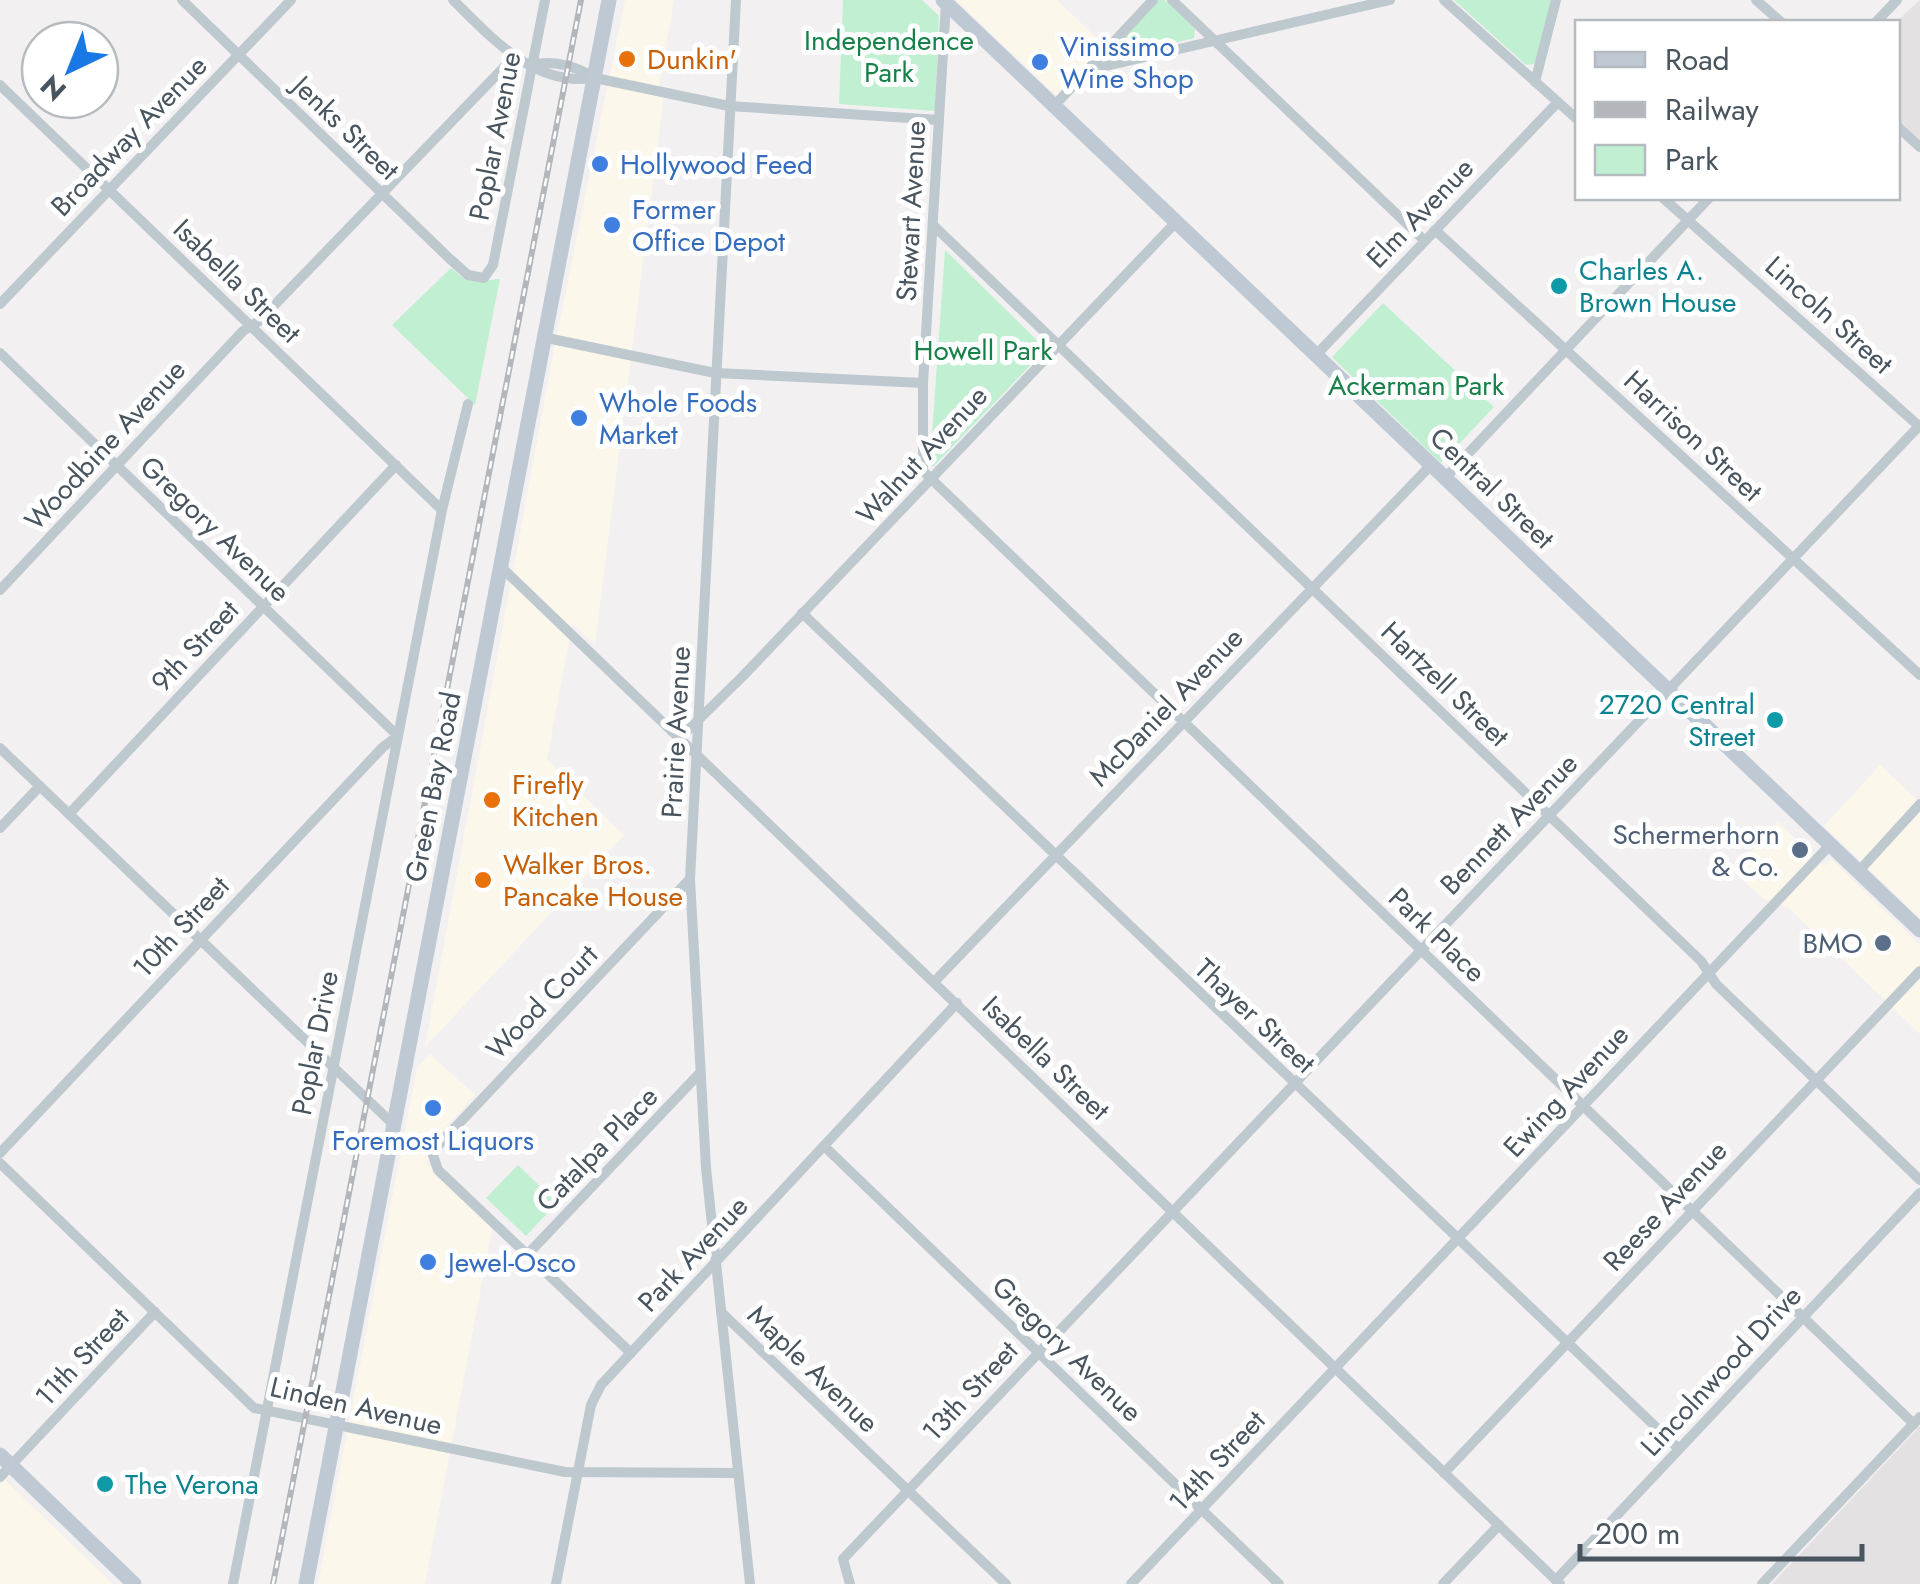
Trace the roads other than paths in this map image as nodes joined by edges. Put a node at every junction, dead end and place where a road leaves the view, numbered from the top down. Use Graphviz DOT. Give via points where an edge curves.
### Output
graph roads {
  1 [pos="182,0"];
  2 [pos="291,0"];
  3 [pos="452,0"];
  4 [pos="544,0"];
  5 [pos="609,0"];
  6 [pos="736,0"];
  7 [pos="1154,0"];
  8 [pos="1172,0"];
  9 [pos="1390,0"];
  10 [pos="1444,0"];
  11 [pos="1556,0"];
  12 [pos="1756,0"];
  13 [pos="1898,0"];
  14 [pos="944,2"];
  15 [pos="1779,20"];
  16 [pos="1878,20"];
  17 [pos="1213,39"];
  18 [pos="238,55"];
  19 [pos="513,58"];
  20 [pos="532,64"];
  21 [pos="1089,70"];
  22 [pos="595,78"];
  23 [pos="1535,82"];
  24 [pos="0,85"];
  25 [pos="1558,102"];
  26 [pos="729,106"];
  27 [pos="1054,106"];
  28 [pos="1575,117"];
  29 [pos="939,120"];
  30 [pos="1900,129"];
  31 [pos="1920,147"];
  32 [pos="108,189"];
  33 [pos="382,193"];
  34 [pos="1665,200"];
  35 [pos="1707,200"];
  36 [pos="1688,220"];
  37 [pos="1176,222"];
  38 [pos="933,225"];
  39 [pos="1436,230"];
  40 [pos="1425,241"];
  41 [pos="484,278"];
  42 [pos="0,304"];
  43 [pos="247,328"];
  44 [pos="547,338"];
  45 [pos="1060,343"];
  46 [pos="1566,350"];
  47 [pos="0,353"];
  48 [pos="1316,355"];
  49 [pos="715,373"];
  50 [pos="923,383"];
  51 [pos="468,404"];
  52 [pos="1920,426"];
  53 [pos="1430,464"];
  54 [pos="396,465"];
  55 [pos="117,466"];
  56 [pos="930,478"];
  57 [pos="1445,478"];
  58 [pos="442,510"];
  59 [pos="1794,559"];
  60 [pos="500,566"];
  61 [pos="1313,587"];
  62 [pos="0,590"];
  63 [pos="263,607"];
  64 [pos="802,613"];
  65 [pos="1920,675"];
  66 [pos="1669,692"];
  67 [pos="700,719"];
  68 [pos="1184,722"];
  69 [pos="677,735"];
  70 [pos="398,736"];
  71 [pos="0,748"];
  72 [pos="697,754"];
  73 [pos="40,786"];
  74 [pos="1920,804"];
  75 [pos="70,814"];
  76 [pos="1549,815"];
  77 [pos="0,828"];
  78 [pos="1830,845"];
  79 [pos="1054,857"];
  80 [pos="1858,872"];
  81 [pos="690,879"];
  82 [pos="1920,930"];
  83 [pos="200,940"];
  84 [pos="1420,950"];
  85 [pos="1920,971"];
  86 [pos="1709,973"];
  87 [pos="934,981"];
  88 [pos="957,1003"];
  89 [pos="334,1068"];
  90 [pos="699,1074"];
  91 [pos="1816,1080"];
  92 [pos="1294,1083"];
  93 [pos="1583,1106"];
  94 [pos="395,1126"];
  95 [pos="824,1146"];
  96 [pos="0,1153"];
  97 [pos="0,1163"];
  98 [pos="1920,1180"];
  99 [pos="1920,1193"];
  100 [pos="1692,1210"];
  101 [pos="1172,1211"];
  102 [pos="1458,1238"];
  103 [pos="527,1255"];
  104 [pos="714,1263"];
  105 [pos="720,1311"];
  106 [pos="156,1312"];
  107 [pos="1803,1318"];
  108 [pos="1568,1342"];
  109 [pos="1038,1352"];
  110 [pos="631,1353"];
  111 [pos="1335,1368"];
  112 [pos="266,1411"];
  113 [pos="1917,1420"];
  114 [pos="338,1427"];
  115 [pos="1679,1449"];
  116 [pos="4,1466"];
  117 [pos="576,1472"];
  118 [pos="738,1473"];
  119 [pos="1444,1473"];
  120 [pos="908,1490"];
  121 [pos="1202,1510"];
  122 [pos="1499,1525"];
  123 [pos="1558,1582"];
  124 [pos="134,1584"];
  125 [pos="232,1584"];
  126 [pos="306,1584"];
  127 [pos="556,1584"];
  128 [pos="750,1584"];
  129 [pos="850,1584"];
  130 [pos="1006,1584"];
  131 [pos="1132,1584"];
  132 [pos="1280,1584"];
  133 [pos="1444,1584"];
  134 [pos="1762,1584"];
  1 -- 18 [label="street, Jenks Street"];
  2 -- 18 [label="street, Broadway Avenue"];
  3 -- 19 [label="street"];
  4 -- 20 [label="street, Poplar Avenue"];
  5 -- 22 [label="main road, Green Bay Road"];
  6 -- 26 [label="street, Prairie Avenue"];
  7 -- 21 [label="street"];
  8 -- 17 [label="street"];
  9 -- 17 [label="street"];
  10 -- 23 [label="street"];
  11 -- 23 [label="street"];
  12 -- 15 [label="street"];
  13 -- 16 [label="street"];
  14 -- 27 [label="main road, Central Street"];
  14 -- 29 [label="street, Stewart Avenue"];
  17 -- 21 [label="street"];
  17 -- 40 [label="street"];
  18 -- 32 [label="street, Broadway Avenue"];
  18 -- 33 [label="street, Jenks Street"];
  19 -- 20 [label="street"];
  19 -- 33 [label="street, Woodbine Avenue"];
  20 -- 22 [label="street"];
  20 -- 41 [label="street, Poplar Avenue" via="493,265"];
  21 -- 27 [label="street"];
  22 -- 26 [label="street"];
  22 -- 44 [label="main road, Green Bay Road"];
  23 -- 25 [label="street"];
  24 -- 32 [label="street, Isabella Street"];
  25 -- 28 [label="street"];
  25 -- 39 [label="street, Elm Avenue"];
  26 -- 29 [label="street"];
  26 -- 49 [label="street, Prairie Avenue"];
  27 -- 37 [label="main road, Central Street"];
  29 -- 38 [label="street, Stewart Avenue"];
  30 -- 31 [label="street"];
  32 -- 42 [label="street, Broadway Avenue"];
  32 -- 43 [label="street, Isabella Street"];
  33 -- 41 [label="street, Jenks Street" via="468,275"];
  33 -- 43 [label="street, Woodbine Avenue"];
  34 -- 36 [label="street, Lincoln Street"];
  35 -- 36 [label="street"];
  36 -- 46 [label="street"];
  36 -- 52 [label="street, Lincoln Street"];
  37 -- 45 [label="street, Walnut Avenue"];
  37 -- 48 [label="main road, Central Street"];
  38 -- 45 [label="street, Hartzell Street"];
  38 -- 50 [label="street, Stewart Avenue"];
  39 -- 40 [label="street, Elm Avenue"];
  39 -- 46 [label="street, Harrison Street"];
  40 -- 48 [label="street, Elm Avenue"];
  43 -- 54 [label="street, Isabella Street"];
  43 -- 55 [label="street, Woodbine Avenue"];
  44 -- 49 [label="street"];
  44 -- 60 [label="main road, Green Bay Road"];
  45 -- 56 [label="street, Walnut Avenue"];
  45 -- 61 [label="street, Hartzell Street"];
  46 -- 57 [label="street"];
  46 -- 59 [label="street, Harrison Street"];
  47 -- 55 [label="street, Gregory Avenue"];
  48 -- 53 [label="main road, Central Street"];
  49 -- 50 [label="street"];
  49 -- 67 [label="street, Prairie Avenue"];
  50 -- 56 [label="street, Stewart Avenue" via="920,463"];
  51 -- 58 [label="street"];
  52 -- 59 [label="street, Bennett Avenue"];
  53 -- 57 [label="main road, Central Street"];
  53 -- 61 [label="street, McDaniel Avenue"];
  54 -- 58 [label="street, Isabella Street"];
  54 -- 63 [label="street, 9th Street"];
  55 -- 62 [label="street, Woodbine Avenue"];
  55 -- 63 [label="street, Gregory Avenue"];
  56 -- 64 [label="street, Walnut Avenue"];
  56 -- 68 [label="street, Park Place"];
  57 -- 66 [label="main road, Central Street"];
  58 -- 70 [label="street, Poplar Drive"];
  59 -- 65 [label="street, Harrison Street"];
  59 -- 66 [label="street, Bennett Avenue"];
  60 -- 69 [label="street, Isabella Street"];
  60 -- 94 [label="main road, Green Bay Road"];
  61 -- 68 [label="street, McDaniel Avenue"];
  61 -- 76 [label="street, Hartzell Street"];
  63 -- 70 [label="street, Gregory Avenue"];
  63 -- 75 [label="street, 9th Street"];
  64 -- 67 [label="street, Walnut Avenue"];
  64 -- 79 [label="street, Thayer Street"];
  66 -- 76 [label="street, Bennett Avenue"];
  66 -- 78 [label="main road, Central Street"];
  67 -- 69 [label="street, Walnut Avenue"];
  67 -- 72 [label="street, Prairie Avenue"];
  68 -- 79 [label="street, McDaniel Avenue"];
  68 -- 84 [label="street, Park Place"];
  69 -- 72 [label="street, Isabella Street"];
  70 -- 83 [label="street, 10th Street"];
  70 -- 89 [label="street, Poplar Drive"];
  71 -- 73 [label="street"];
  72 -- 81 [label="street, Prairie Avenue"];
  72 -- 87 [label="street, Isabella Street"];
  73 -- 75 [label="street"];
  73 -- 77 [label="street"];
  74 -- 80 [label="street"];
  75 -- 83 [label="street"];
  76 -- 84 [label="street, Bennett Avenue"];
  76 -- 86 [label="street, Hartzell Street"];
  78 -- 80 [label="main road, Central Street"];
  78 -- 86 [label="street, Ewing Avenue"];
  79 -- 87 [label="street, McDaniel Avenue"];
  79 -- 92 [label="street, Thayer Street"];
  80 -- 82 [label="main road, Central Street"];
  81 -- 90 [label="street, Prairie Avenue"];
  81 -- 103 [label="street, Wood Court" via="436,1146 431,1158 438,1170"];
  83 -- 89 [label="street"];
  83 -- 96 [label="street, 10th Street"];
  84 -- 92 [label="street, Bennett Avenue"];
  84 -- 93 [label="street, Park Place"];
  85 -- 91 [label="street, Reese Avenue"];
  86 -- 91 [label="street, Hartzell Street"];
  86 -- 93 [label="street, Ewing Avenue"];
  87 -- 88 [label="street, Isabella Street"];
  88 -- 95 [label="street, Park Avenue"];
  88 -- 101 [label="street, Isabella Street"];
  89 -- 94 [label="street"];
  89 -- 112 [label="street, Poplar Drive"];
  90 -- 103 [label="street, Catalpa Place"];
  90 -- 104 [label="street, Prairie Avenue"];
  91 -- 98 [label="street, Hartzell Street"];
  91 -- 100 [label="street, Reese Avenue"];
  92 -- 101 [label="street, Bennett Avenue"];
  92 -- 102 [label="street, Thayer Street"];
  93 -- 100 [label="street, Park Place"];
  93 -- 102 [label="street, Ewing Avenue"];
  94 -- 114 [label="main road, Green Bay Road"];
  95 -- 104 [label="street, Park Avenue"];
  95 -- 109 [label="street, Gregory Avenue"];
  97 -- 106 [label="street, Linden Avenue"];
  99 -- 107 [label="street, Lincolnwood Drive"];
  100 -- 107 [label="street, Park Place"];
  100 -- 108 [label="street, Reese Avenue"];
  101 -- 109 [label="street, 13th Street"];
  101 -- 111 [label="street, Isabella Street"];
  102 -- 108 [label="street, Thayer Street"];
  102 -- 111 [label="street, Ewing Avenue"];
  103 -- 110 [label="street"];
  104 -- 105 [label="street, Prairie Avenue"];
  104 -- 110 [label="street, Park Avenue"];
  105 -- 118 [label="street, Prairie Avenue"];
  105 -- 120 [label="street, Maple Avenue"];
  106 -- 112 [label="street, Linden Avenue" via="254,1408"];
  106 -- 116 [label="street, 11th Street"];
  107 -- 113 [label="street, Park Place"];
  107 -- 115 [label="street, Lincolnwood Drive"];
  108 -- 115 [label="street, Thayer Street"];
  108 -- 119 [label="street, Reese Avenue"];
  109 -- 120 [label="street, 13th Street"];
  109 -- 121 [label="street, Gregory Avenue"];
  110 -- 117 [label="street, Park Avenue" via="596,1394"];
  111 -- 119 [label="street, Isabella Street"];
  111 -- 121 [label="street, 14th Street"];
  112 -- 114 [label="street, Linden Avenue"];
  112 -- 125 [label="street, Poplar Drive"];
  113 -- 134 [label="street"];
  114 -- 117 [label="street, Linden Avenue"];
  114 -- 126 [label="main road, Green Bay Road"];
  115 -- 123 [label="street, Lincolnwood Drive"];
  116 -- 124 [label="main road"];
  117 -- 118 [label="street, Linden Avenue"];
  117 -- 127 [label="street, Park Avenue"];
  118 -- 128 [label="street, Prairie Avenue"];
  119 -- 122 [label="street, Isabella Street"];
  120 -- 129 [label="street, 13th Street" via="843,1558"];
  120 -- 130 [label="street, Maple Avenue"];
  121 -- 131 [label="street, 14th Street"];
  121 -- 132 [label="street, Gregory Avenue"];
  122 -- 123 [label="street, Isabella Street"];
  122 -- 133 [label="street"];
}
